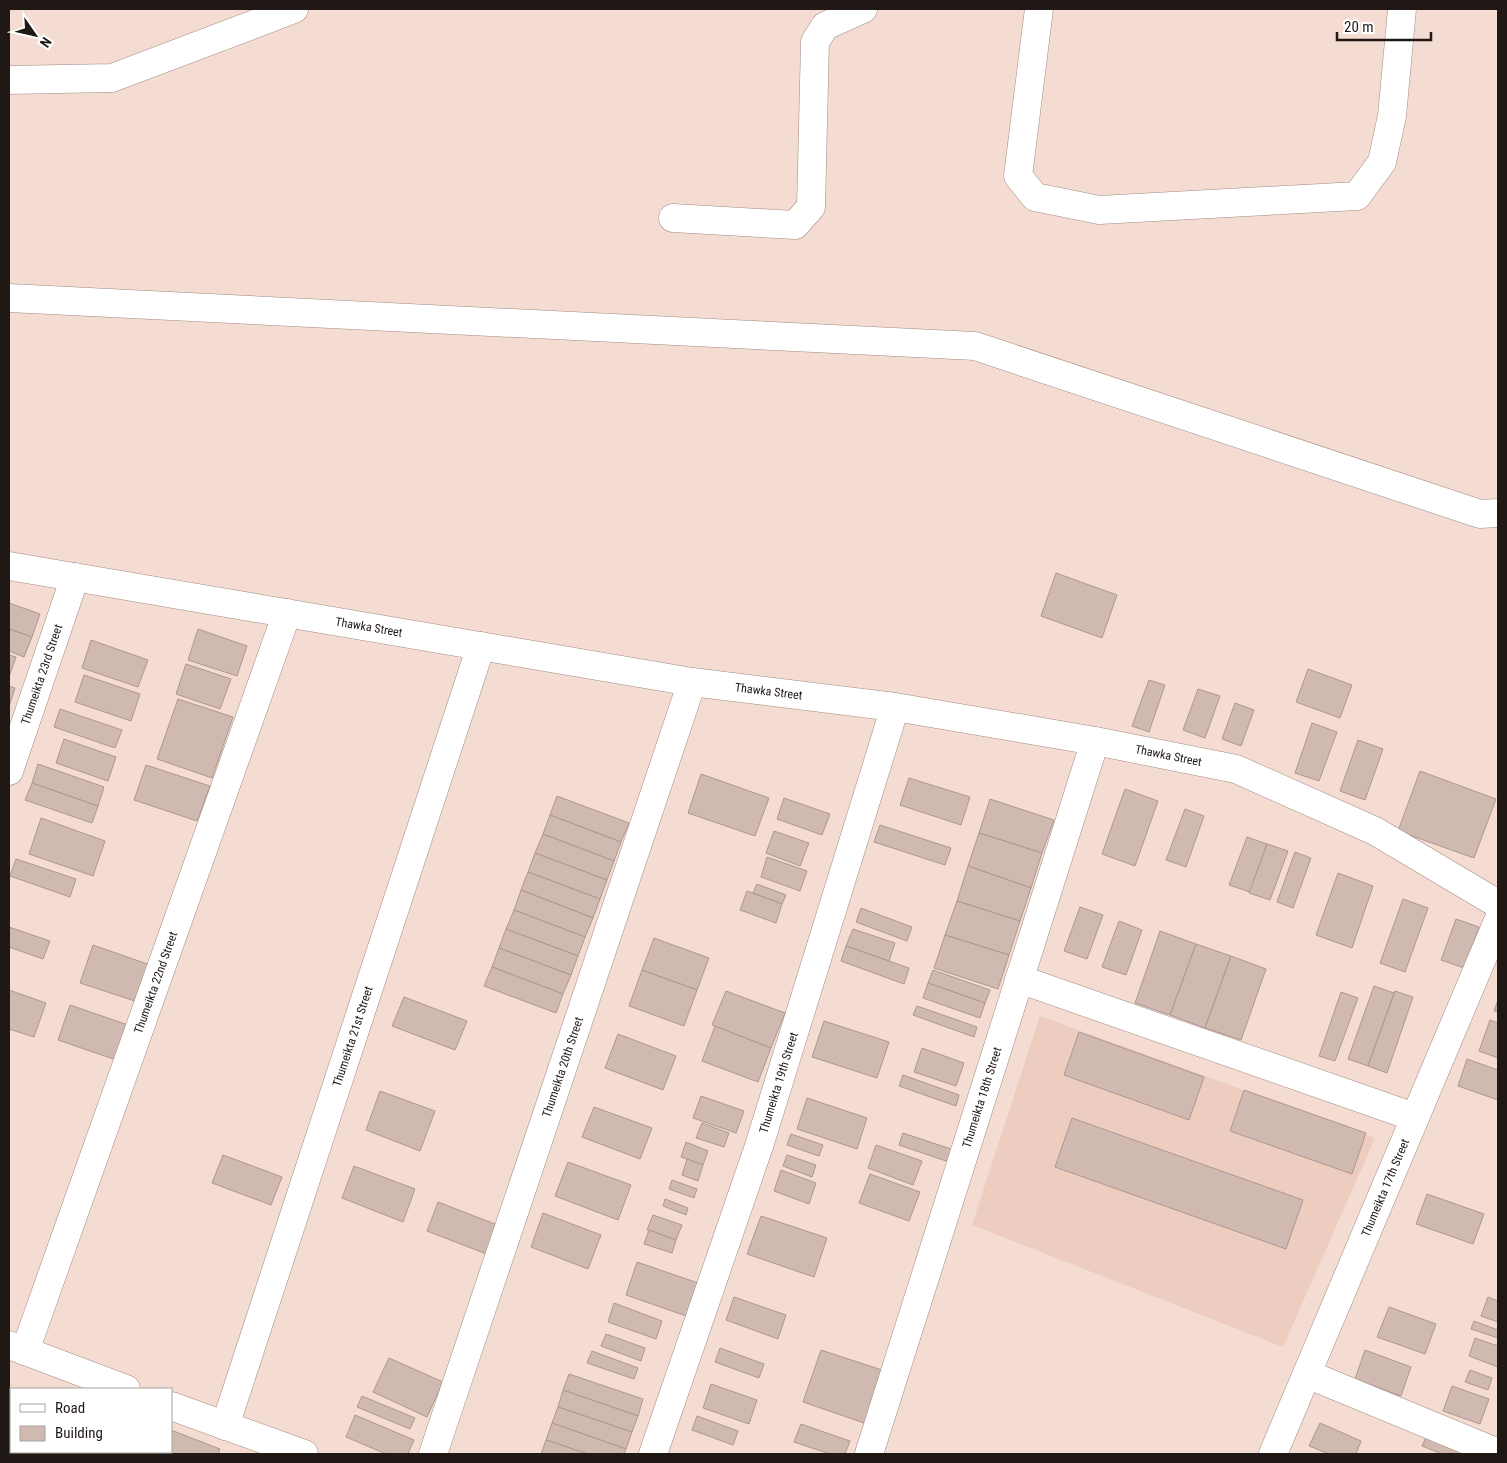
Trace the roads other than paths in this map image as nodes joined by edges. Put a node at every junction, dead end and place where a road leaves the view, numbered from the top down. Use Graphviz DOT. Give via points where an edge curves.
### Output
graph roads {
  1 [pos="294,9"];
  2 [pos="863,9"];
  3 [pos="1039,9"];
  4 [pos="1402,9"];
  5 [pos="9,80"];
  6 [pos="673,218"];
  7 [pos="9,298"];
  8 [pos="1498,513"];
  9 [pos="9,566"];
  10 [pos="75,577"];
  11 [pos="287,613"];
  12 [pos="481,646"];
  13 [pos="692,682"];
  14 [pos="895,707"];
  15 [pos="1095,741"];
  16 [pos="9,771"];
  17 [pos="1498,904"];
  18 [pos="1498,921"];
  19 [pos="1019,979"];
  20 [pos="1414,1117"];
  21 [pos="17,1348"];
  22 [pos="1306,1374"];
  23 [pos="123,1388"];
  24 [pos="172,1406"];
  25 [pos="225,1426"];
  26 [pos="876,1452"];
  27 [pos="1498,1453"];
  28 [pos="304,1454"];
  29 [pos="433,1454"];
  30 [pos="653,1454"];
  31 [pos="1273,1454"];
  1 -- 5 [label="street" via="112,78"];
  2 -- 6 [label="street" via="826,26 815,42 811,207 795,225"];
  3 -- 4 [label="street" via="1018,176 1035,198 1099,210 1357,196 1382,162 1392,116"];
  7 -- 8 [label="street" via="975,346 1480,514"];
  9 -- 10 [label="street, Thawka Street"];
  10 -- 11 [label="street, Thawka Street"];
  10 -- 16 [label="street, Thumeikta 23rd Street"];
  11 -- 12 [label="street, Thawka Street"];
  11 -- 21 [label="street, Thumeikta 22nd Street"];
  12 -- 13 [label="street, Thawka Street"];
  12 -- 25 [label="street, Thumeikta 21st Street"];
  13 -- 14 [label="street, Thawka Street"];
  13 -- 29 [label="street, Thumeikta 20th Street"];
  14 -- 15 [label="street, Thawka Street"];
  14 -- 30 [label="street, Thumeikta 19th Street" via="758,1146"];
  15 -- 17 [label="street, Thawka Street" via="1236,770 1375,831"];
  15 -- 19 [label="street, Thumeikta 18th Street"];
  18 -- 20 [label="street, Thumeikta 17th Street"];
  19 -- 20 [label="street"];
  19 -- 26 [label="street, Thumeikta 18th Street"];
  20 -- 22 [label="street, Thumeikta 17th Street"];
  21 -- 23 [label="street"];
  22 -- 27 [label="street"];
  22 -- 31 [label="street, Thumeikta 17th Street"];
  24 -- 25 [label="street"];
  25 -- 28 [label="street"];
}
